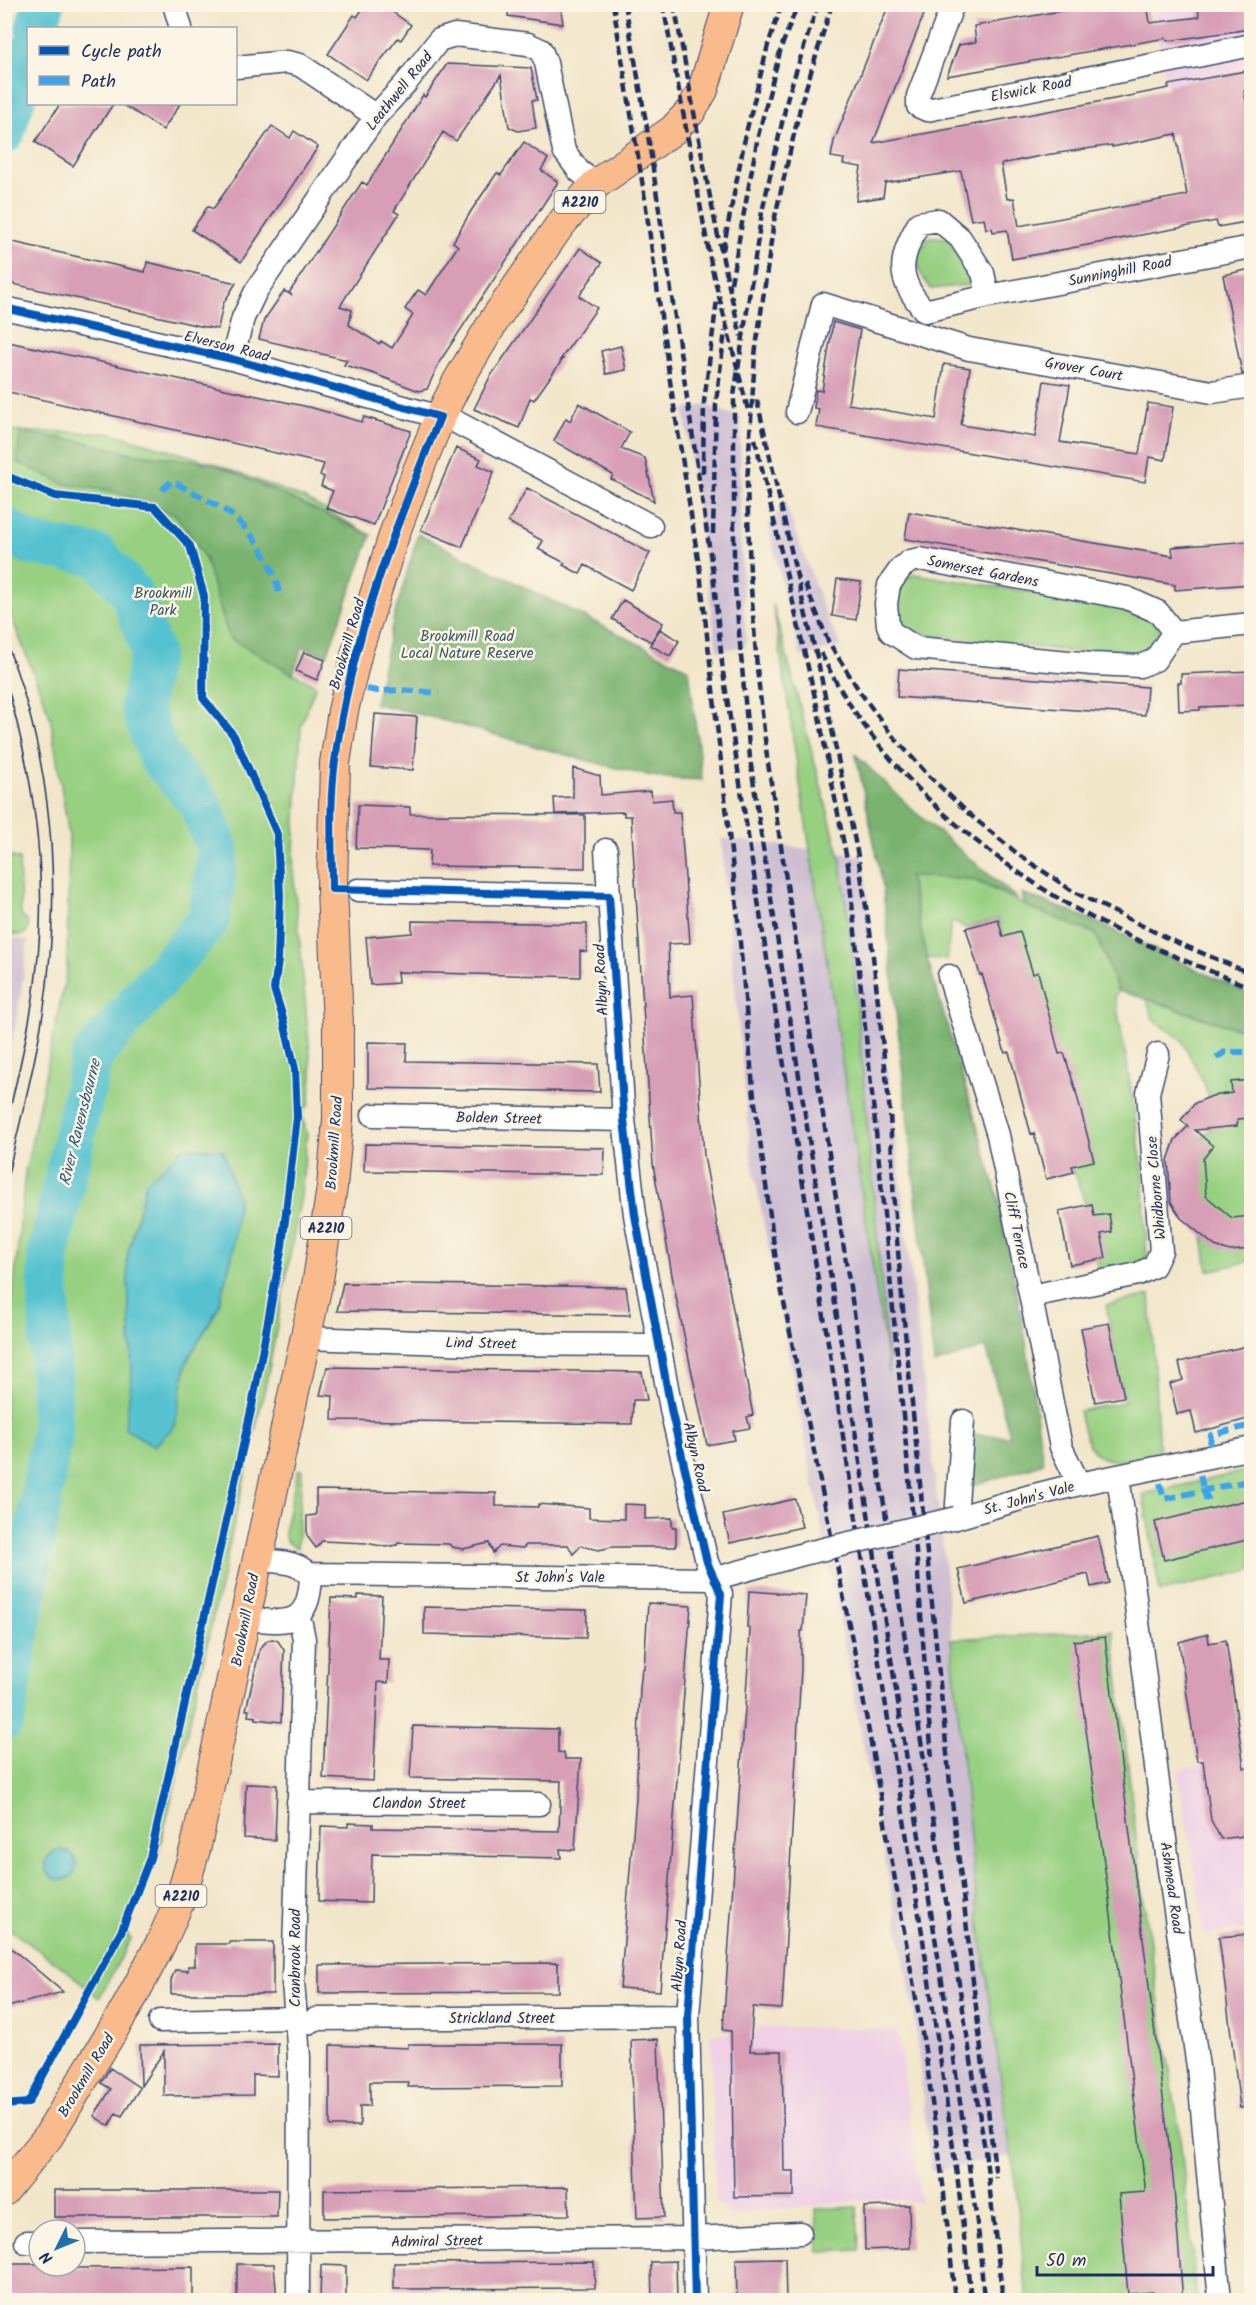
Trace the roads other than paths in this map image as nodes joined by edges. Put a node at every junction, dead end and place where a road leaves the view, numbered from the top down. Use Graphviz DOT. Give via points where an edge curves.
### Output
graph roads {
  1 [pos="174,4"];
  2 [pos="729,4"];
  3 [pos="953,4"];
  4 [pos="181,27"];
  5 [pos="1251,45"];
  6 [pos="237,67"];
  7 [pos="376,116"];
  8 [pos="596,184"];
  9 [pos="1251,247"];
  10 [pos="988,296"];
  11 [pos="4,308"];
  12 [pos="921,322"];
  13 [pos="232,359"];
  14 [pos="1251,386"];
  15 [pos="797,412"];
  16 [pos="440,417"];
  17 [pos="651,526"];
  18 [pos="1251,624"];
  19 [pos="1174,632"];
  20 [pos="606,850"];
  21 [pos="358,890"];
  22 [pos="609,896"];
  23 [pos="949,976"];
  24 [pos="1158,1054"];
  25 [pos="373,1116"];
  26 [pos="624,1120"];
  27 [pos="1031,1296"];
  28 [pos="305,1338"];
  29 [pos="657,1345"];
  30 [pos="963,1421"];
  31 [pos="1251,1448"];
  32 [pos="1118,1476"];
  33 [pos="1079,1484"];
  34 [pos="956,1518"];
  35 [pos="807,1553"];
  36 [pos="257,1560"];
  37 [pos="309,1574"];
  38 [pos="713,1579"];
  39 [pos="297,1617"];
  40 [pos="246,1619"];
  41 [pos="298,1802"];
  42 [pos="539,1804"];
  43 [pos="688,2016"];
  44 [pos="160,2020"];
  45 [pos="303,2020"];
  46 [pos="4,2191"];
  47 [pos="800,2234"];
  48 [pos="693,2238"];
  49 [pos="87,2242"];
  50 [pos="299,2242"];
  51 [pos="298,2301"];
  52 [pos="695,2301"];
  53 [pos="1220,2301"];
  1 -- 4 [label="street"];
  2 -- 8 [label="main road, Brookmill Road / A2210" via="703,90 690,112 673,130"];
  3 -- 5 [label="street, Elswick Road" via="918,96 918,106 927,110"];
  6 -- 7 [label="street" via="287,62 300,65"];
  7 -- 8 [label="street, Leathwell Road" via="439,40 447,36 528,45 541,50 546,63 564,151 579,171"];
  7 -- 13 [label="street, Leathwell Road" via="248,305"];
  8 -- 16 [label="main road, Brookmill Road / A2210" via="560,225 495,319"];
  9 -- 10 [label="street, Sunninghill Road"];
  10 -- 12 [label="street, Sunninghill Road"];
  10 -- 12 [label="street" via="983,273 960,238 939,220 919,223 904,258 903,277"];
  11 -- 13 [label="street, Elverson Road"];
  12 -- 14 [label="street, Grover Court" via="969,349 1212,392"];
  12 -- 15 [label="street, Grover Court" via="823,304"];
  13 -- 16 [label="street, Elverson Road"];
  16 -- 17 [label="street, Elverson Road"];
  16 -- 28 [label="main road, Brookmill Road / A2210" via="395,532 357,652 334,763 332,889 338,1119 318,1280"];
  18 -- 19 [label="street"];
  19 -- 19 [label="street, Somerset Gardens" via="1155,660 1140,666 916,648 891,632 886,604 889,585 901,568 920,559 1127,598 1158,612"];
  20 -- 22 [label="street, Albyn Road"];
  21 -- 22 [label="street"];
  22 -- 26 [label="street, Albyn Road"];
  23 -- 27 [label="street, Cliff Terrace" via="998,1135"];
  24 -- 27 [label="street, Whidborne Close" via="1149,1093 1161,1251 1154,1266 1138,1274"];
  25 -- 26 [label="street, Bolden Street"];
  26 -- 29 [label="street, Albyn Road"];
  27 -- 33 [label="street, Cliff Terrace" via="1061,1447"];
  28 -- 29 [label="street, Lind Street"];
  28 -- 36 [label="main road, Brookmill Road / A2210"];
  29 -- 38 [label="street, Albyn Road"];
  30 -- 34 [label="street"];
  31 -- 32 [label="street, St. John's Vale"];
  32 -- 33 [label="street, St. John's Vale"];
  32 -- 53 [label="street, Ashmead Road" via="1198,2067"];
  33 -- 34 [label="street, St. John's Vale"];
  34 -- 35 [label="street, St. John's Vale, bridge"];
  35 -- 38 [label="street, St John's Vale"];
  36 -- 37 [label="street, St John's Vale" via="289,1563"];
  36 -- 40 [label="main road, Brookmill Road / A2210"];
  37 -- 38 [label="street, St John's Vale"];
  37 -- 39 [label="street" via="310,1598"];
  38 -- 43 [label="street, Albyn Road" via="721,1594"];
  39 -- 40 [label="street" via="286,1621"];
  39 -- 41 [label="street, Cranbrook Road" via="304,1639"];
  40 -- 46 [label="main road, Brookmill Road / A2210" via="181,1897 138,1987 75,2096"];
  41 -- 42 [label="street, Clandon Street"];
  41 -- 45 [label="street, Cranbrook Road" via="293,1982"];
  43 -- 45 [label="street, Strickland Street"];
  43 -- 48 [label="street, Albyn Road"];
  44 -- 45 [label="street, Strickland Street"];
  45 -- 50 [label="street, Cranbrook Road" via="299,2057"];
  47 -- 48 [label="street, Admiral Street"];
  48 -- 50 [label="street, Admiral Street"];
  48 -- 52 [label="street, Albyn Road"];
  49 -- 50 [label="street, Admiral Street"];
  50 -- 51 [label="street, Cranbrook Road"];
}
